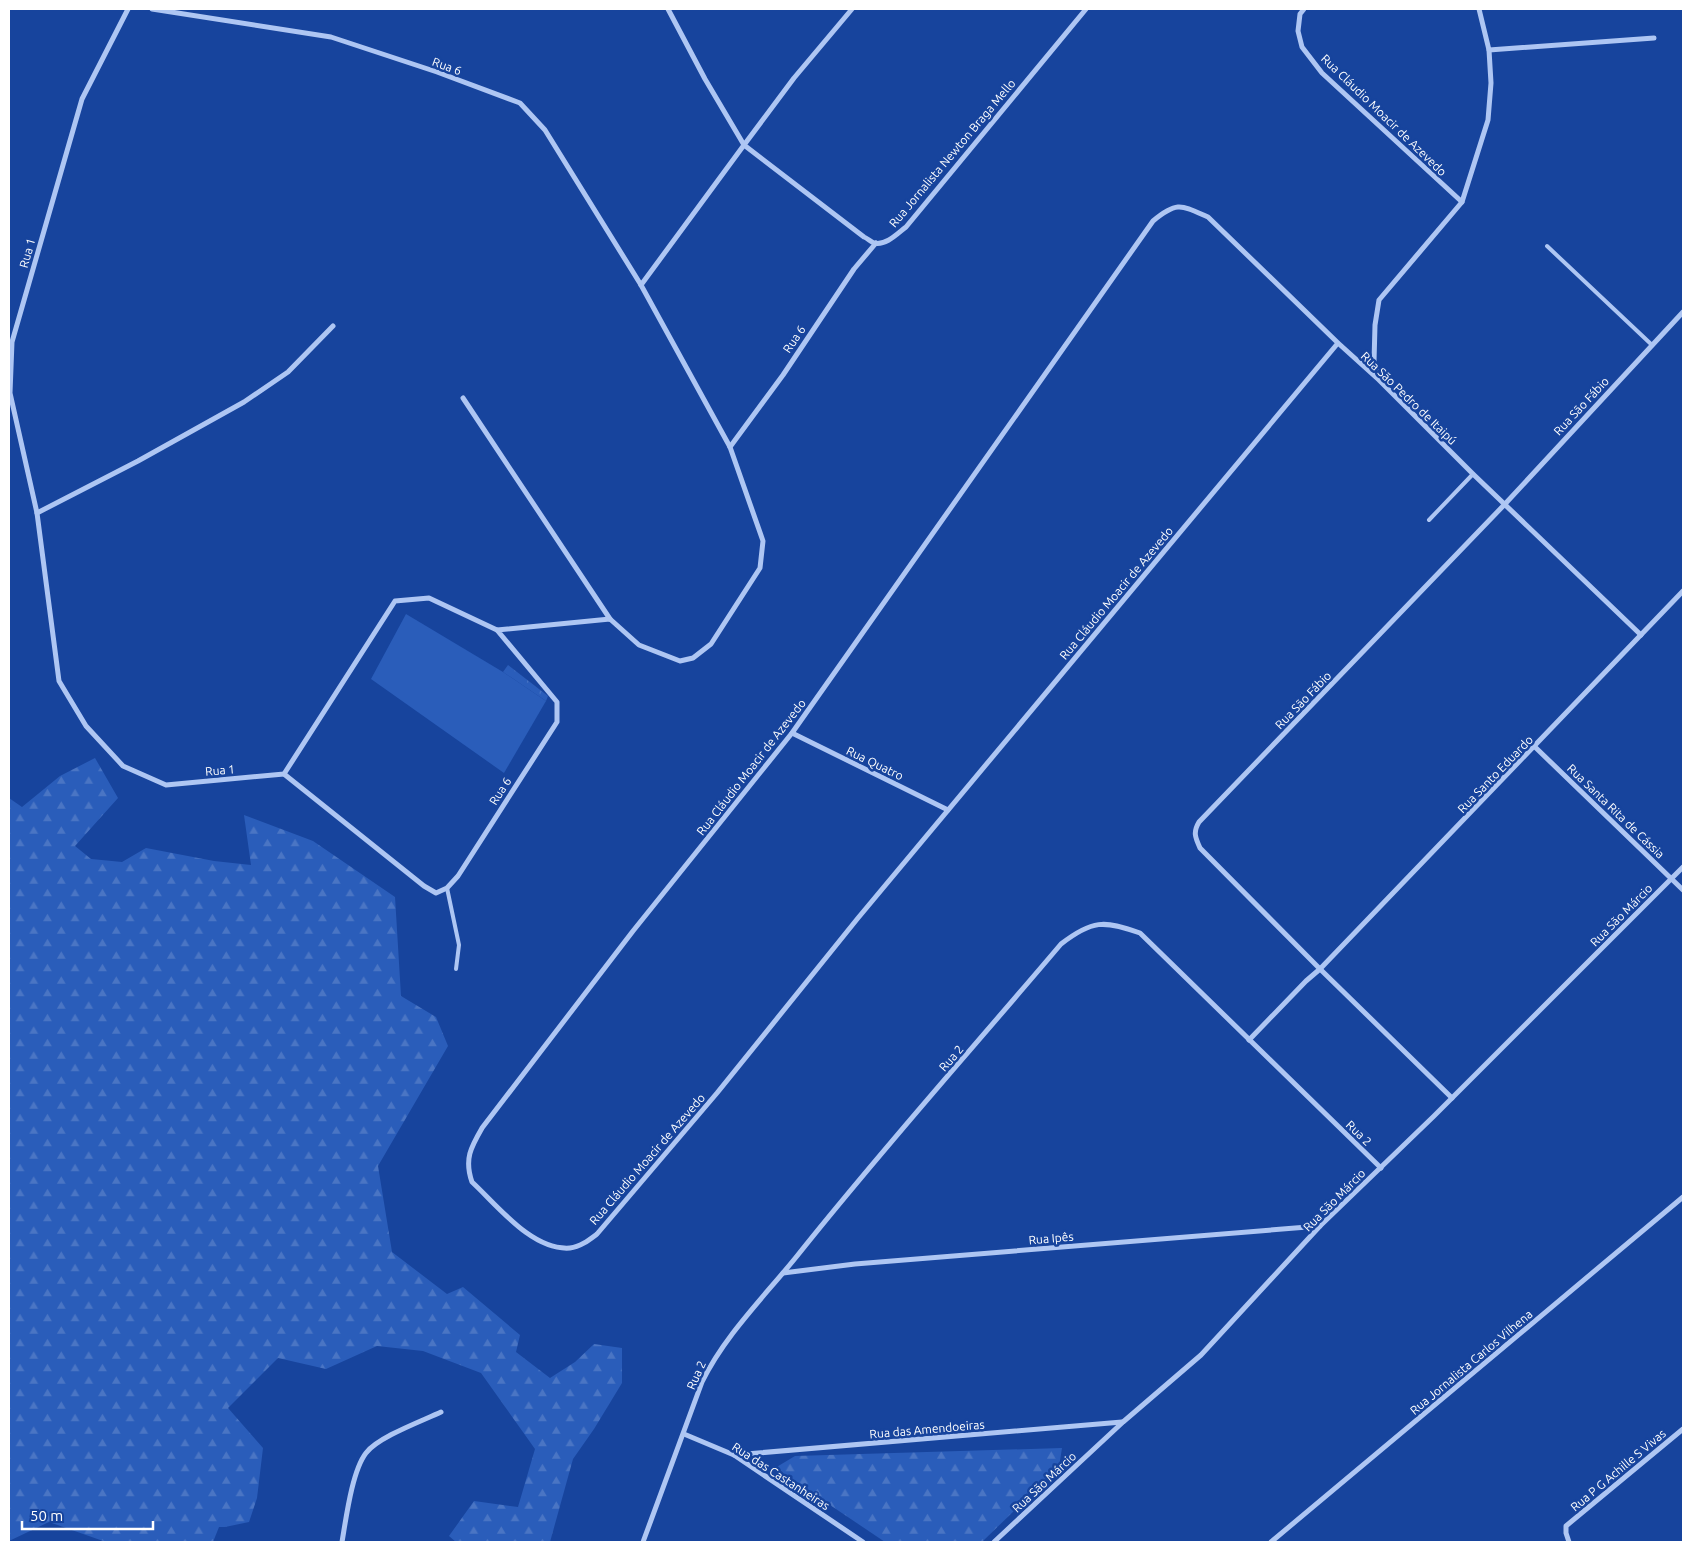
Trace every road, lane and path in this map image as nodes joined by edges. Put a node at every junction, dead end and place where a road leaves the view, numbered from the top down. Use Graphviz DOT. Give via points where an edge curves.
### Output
graph roads {
  1 [pos="128,9"];
  2 [pos="152,9"];
  3 [pos="668,9"];
  4 [pos="852,9"];
  5 [pos="1086,9"];
  6 [pos="1304,9"];
  7 [pos="1478,9"];
  8 [pos="1654,38"];
  9 [pos="1490,50"];
  10 [pos="744,145"];
  11 [pos="1462,202"];
  12 [pos="1153,221"];
  13 [pos="876,243"];
  14 [pos="1547,246"];
  15 [pos="640,285"];
  16 [pos="1683,312"];
  17 [pos="333,326"];
  18 [pos="1338,343"];
  19 [pos="1652,345"];
  20 [pos="1379,380"];
  21 [pos="463,398"];
  22 [pos="730,448"];
  23 [pos="1473,474"];
  24 [pos="1505,504"];
  25 [pos="37,513"];
  26 [pos="1428,520"];
  27 [pos="1683,591"];
  28 [pos="610,619"];
  29 [pos="497,630"];
  30 [pos="1641,635"];
  31 [pos="792,733"];
  32 [pos="1535,747"];
  33 [pos="284,774"];
  34 [pos="948,810"];
  35 [pos="1683,867"];
  36 [pos="1672,879"];
  37 [pos="446,888"];
  38 [pos="1683,890"];
  39 [pos="456,969"];
  40 [pos="1320,969"];
  41 [pos="1249,1040"];
  42 [pos="1452,1098"];
  43 [pos="1381,1168"];
  44 [pos="1683,1197"];
  45 [pos="1320,1226"];
  46 [pos="783,1273"];
  47 [pos="441,1412"];
  48 [pos="1123,1422"];
  49 [pos="1683,1430"];
  50 [pos="684,1434"];
  51 [pos="734,1455"];
  52 [pos="342,1542"];
  53 [pos="643,1542"];
  54 [pos="863,1542"];
  55 [pos="994,1542"];
  56 [pos="1271,1542"];
  57 [pos="1570,1542"];
  1 -- 25 [label="street, Rua 1" via="82,98 12,342 10,394"];
  2 -- 15 [label="street, Rua 6" via="331,37 520,104 545,130"];
  3 -- 10 [label="street"];
  4 -- 10 [label="street" via="794,78"];
  5 -- 13 [label="street, Rua Jornalista Newton Braga Mello" via="906,227 895,236"];
  6 -- 11 [label="street, Rua Cláudio Moacir de Azevedo" via="1300,14 1298,32 1302,47 1322,73"];
  7 -- 9 [label="street"];
  8 -- 9 [label="street"];
  9 -- 11 [label="street" via="1488,120"];
  10 -- 13 [label="street"];
  10 -- 15 [label="street"];
  11 -- 20 [label="street" via="1379,300 1374,362"];
  12 -- 18 [label="street, Rua São Pedro de Itaipú" via="1172,207 1184,206 1208,217"];
  12 -- 31 [label="street, Rua Cláudio Moacir de Azevedo"];
  13 -- 22 [label="street, Rua 6" via="854,269"];
  14 -- 19 [label="lane"];
  15 -- 22 [label="street, Rua 6"];
  16 -- 19 [label="street, Rua São Fábio"];
  17 -- 25 [label="street" via="288,372 244,402"];
  18 -- 20 [label="street, Rua São Pedro de Itaipú"];
  18 -- 34 [label="street, Rua Cláudio Moacir de Azevedo"];
  19 -- 24 [label="street, Rua São Fábio"];
  20 -- 23 [label="street, Rua São Pedro de Itaipú"];
  21 -- 28 [label="street, Rua 6"];
  22 -- 28 [label="street, Rua 6" via="764,541 763,554 760,568 711,644 693,658 680,661 639,646"];
  23 -- 24 [label="street, Rua São Pedro de Itaipú"];
  23 -- 26 [label="lane"];
  24 -- 30 [label="street, Rua São Pedro de Itaipú"];
  24 -- 40 [label="street, Rua São Fábio" via="1196,828 1195,837 1200,848"];
  25 -- 33 [label="street, Rua 1" via="59,681 86,726 124,766 166,785"];
  27 -- 30 [label="street, Rua Santo Eduardo"];
  28 -- 29 [label="street"];
  29 -- 33 [label="street" via="429,598 395,601"];
  29 -- 37 [label="street, Rua 6" via="557,702 557,722 458,876"];
  30 -- 32 [label="street, Rua Santo Eduardo"];
  31 -- 34 [label="street, Rua Quatro"];
  31 -- 34 [label="street, Rua Cláudio Moacir de Azevedo" via="632,931 470,1148 468,1162 472,1182 528,1236 550,1246 570,1248 597,1234"];
  32 -- 36 [label="street, Rua Santa Rita de Cássia"];
  32 -- 40 [label="street, Rua Santo Eduardo"];
  33 -- 37 [label="street" via="424,886 436,892"];
  35 -- 36 [label="street, Rua São Márcio"];
  36 -- 38 [label="street, Rua Santa Rita de Cássia"];
  36 -- 42 [label="street, Rua São Márcio"];
  37 -- 39 [label="lane" via="459,945"];
  40 -- 41 [label="street, Rua Santo Eduardo"];
  40 -- 42 [label="street, Rua São Fábio"];
  41 -- 43 [label="street, Rua 2"];
  41 -- 46 [label="street, Rua 2" via="1140,933 1116,924 1079,930 1061,944"];
  42 -- 43 [label="street, Rua São Márcio"];
  43 -- 45 [label="street, Rua São Márcio"];
  44 -- 56 [label="street, Rua Jornalista Carlos Vilhena"];
  45 -- 46 [label="street, Rua Ipês" via="855,1264"];
  45 -- 48 [label="street, Rua São Márcio" via="1201,1355"];
  46 -- 50 [label="street, Rua 2" via="712,1362"];
  47 -- 52 [label="street" via="386,1438 365,1453 353,1483"];
  48 -- 51 [label="street, Rua das Amendoeiras"];
  48 -- 55 [label="street, Rua São Márcio"];
  49 -- 57 [label="street, Rua P G Achille S Vivas" via="1566,1526"];
  50 -- 51 [label="street, Rua das Castanheiras"];
  50 -- 53 [label="street, Rua 2"];
  51 -- 54 [label="street, Rua das Castanheiras"];
}
